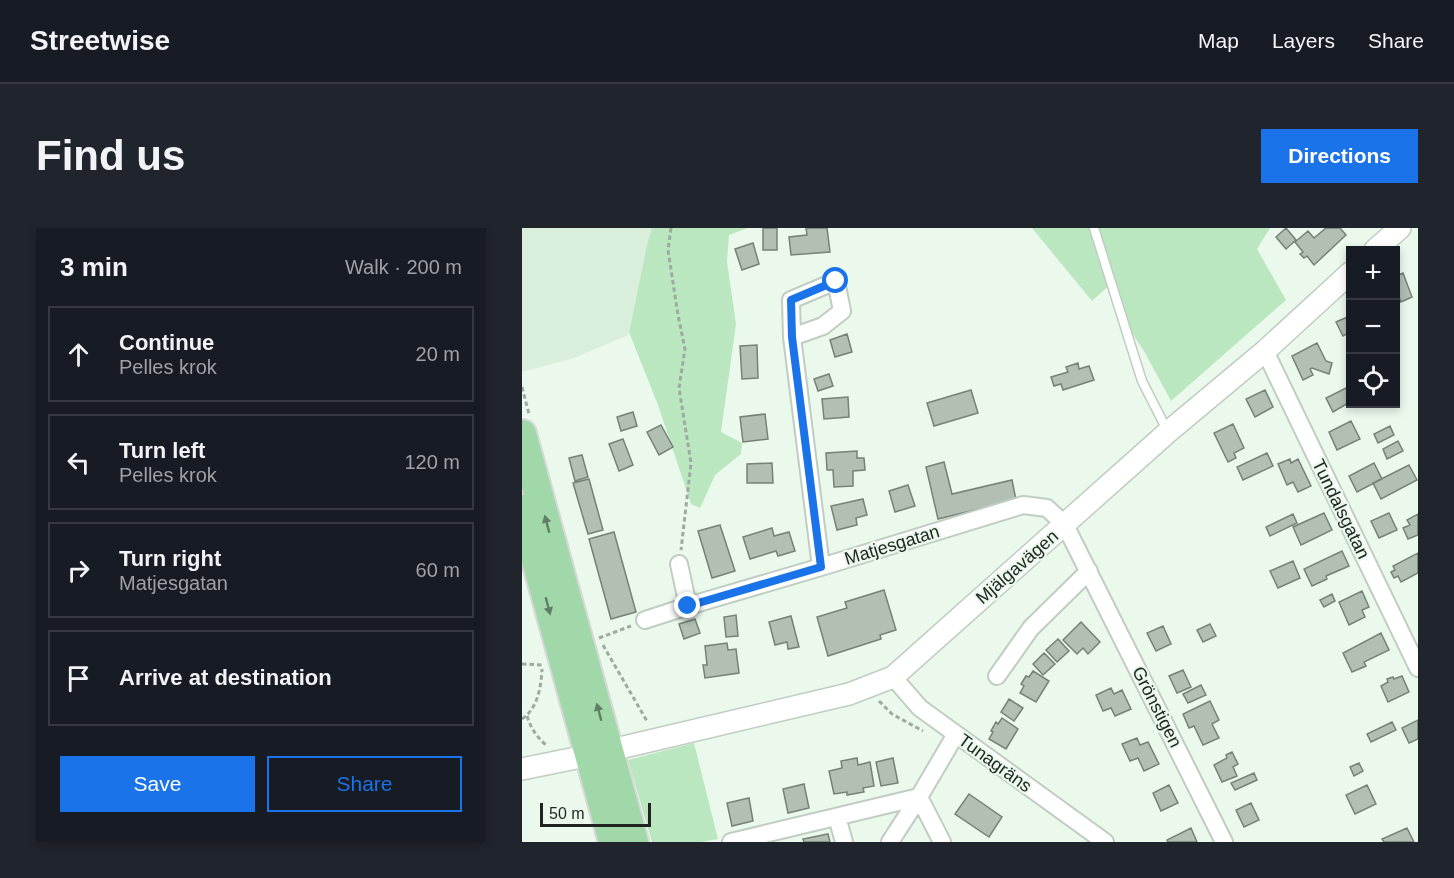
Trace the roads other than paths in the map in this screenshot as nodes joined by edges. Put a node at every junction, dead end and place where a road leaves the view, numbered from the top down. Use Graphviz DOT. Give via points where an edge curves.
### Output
graph roads {
  1 [pos="1094,228"];
  2 [pos="1400,228"];
  3 [pos="1380,246"];
  4 [pos="1346,277"];
  5 [pos="792,337"];
  6 [pos="1265,351"];
  7 [pos="1168,432"];
  8 [pos="522,434"];
  9 [pos="522,509"];
  10 [pos="1065,525"];
  11 [pos="679,564"];
  12 [pos="821,567"];
  13 [pos="1089,571"];
  14 [pos="688,606"];
  15 [pos="645,620"];
  16 [pos="1418,668"];
  17 [pos="997,676"];
  18 [pos="893,677"];
  19 [pos="953,740"];
  20 [pos="624,747"];
  21 [pos="576,758"];
  22 [pos="522,769"];
  23 [pos="919,797"];
  24 [pos="837,817"];
  25 [pos="613,842"];
  26 [pos="634,842"];
  27 [pos="730,842"];
  28 [pos="844,842"];
  29 [pos="890,842"];
  30 [pos="942,842"];
  31 [pos="1105,842"];
  32 [pos="1224,842"];
  1 -- 7 [label="lane" via="1142,381"];
  2 -- 3 [label="street"];
  4 -- 6 [label="street, Mjälgavägen"];
  5 -- 12 [label="street"];
  6 -- 7 [label="street, Mjälgavägen"];
  6 -- 16 [label="street, Tundalsgatan"];
  7 -- 10 [label="street, Mjälgavägen"];
  26 -- 8 [label="highway, one-way"];
  9 -- 25 [label="highway, one-way"];
  10 -- 12 [label="street, Matjesgatan" via="1047,508 1023,505"];
  10 -- 13 [label="street, Grönstigen"];
  10 -- 18 [label="street, Mjälgavägen"];
  11 -- 14 [label="street"];
  12 -- 14 [label="street, Matjesgatan"];
  13 -- 17 [label="street" via="1030,628"];
  13 -- 32 [label="street, Grönstigen"];
  14 -- 15 [label="street, Matjesgatan"];
  18 -- 19 [label="street, Tunagräns"];
  18 -- 20 [label="street, Mjälgavägen" via="849,694"];
  19 -- 23 [label="street"];
  19 -- 31 [label="street, Tunagräns"];
  21 -- 22 [label="street"];
  23 -- 24 [label="street"];
  23 -- 29 [label="street"];
  23 -- 30 [label="street"];
  24 -- 27 [label="street"];
  24 -- 28 [label="street"];
}
